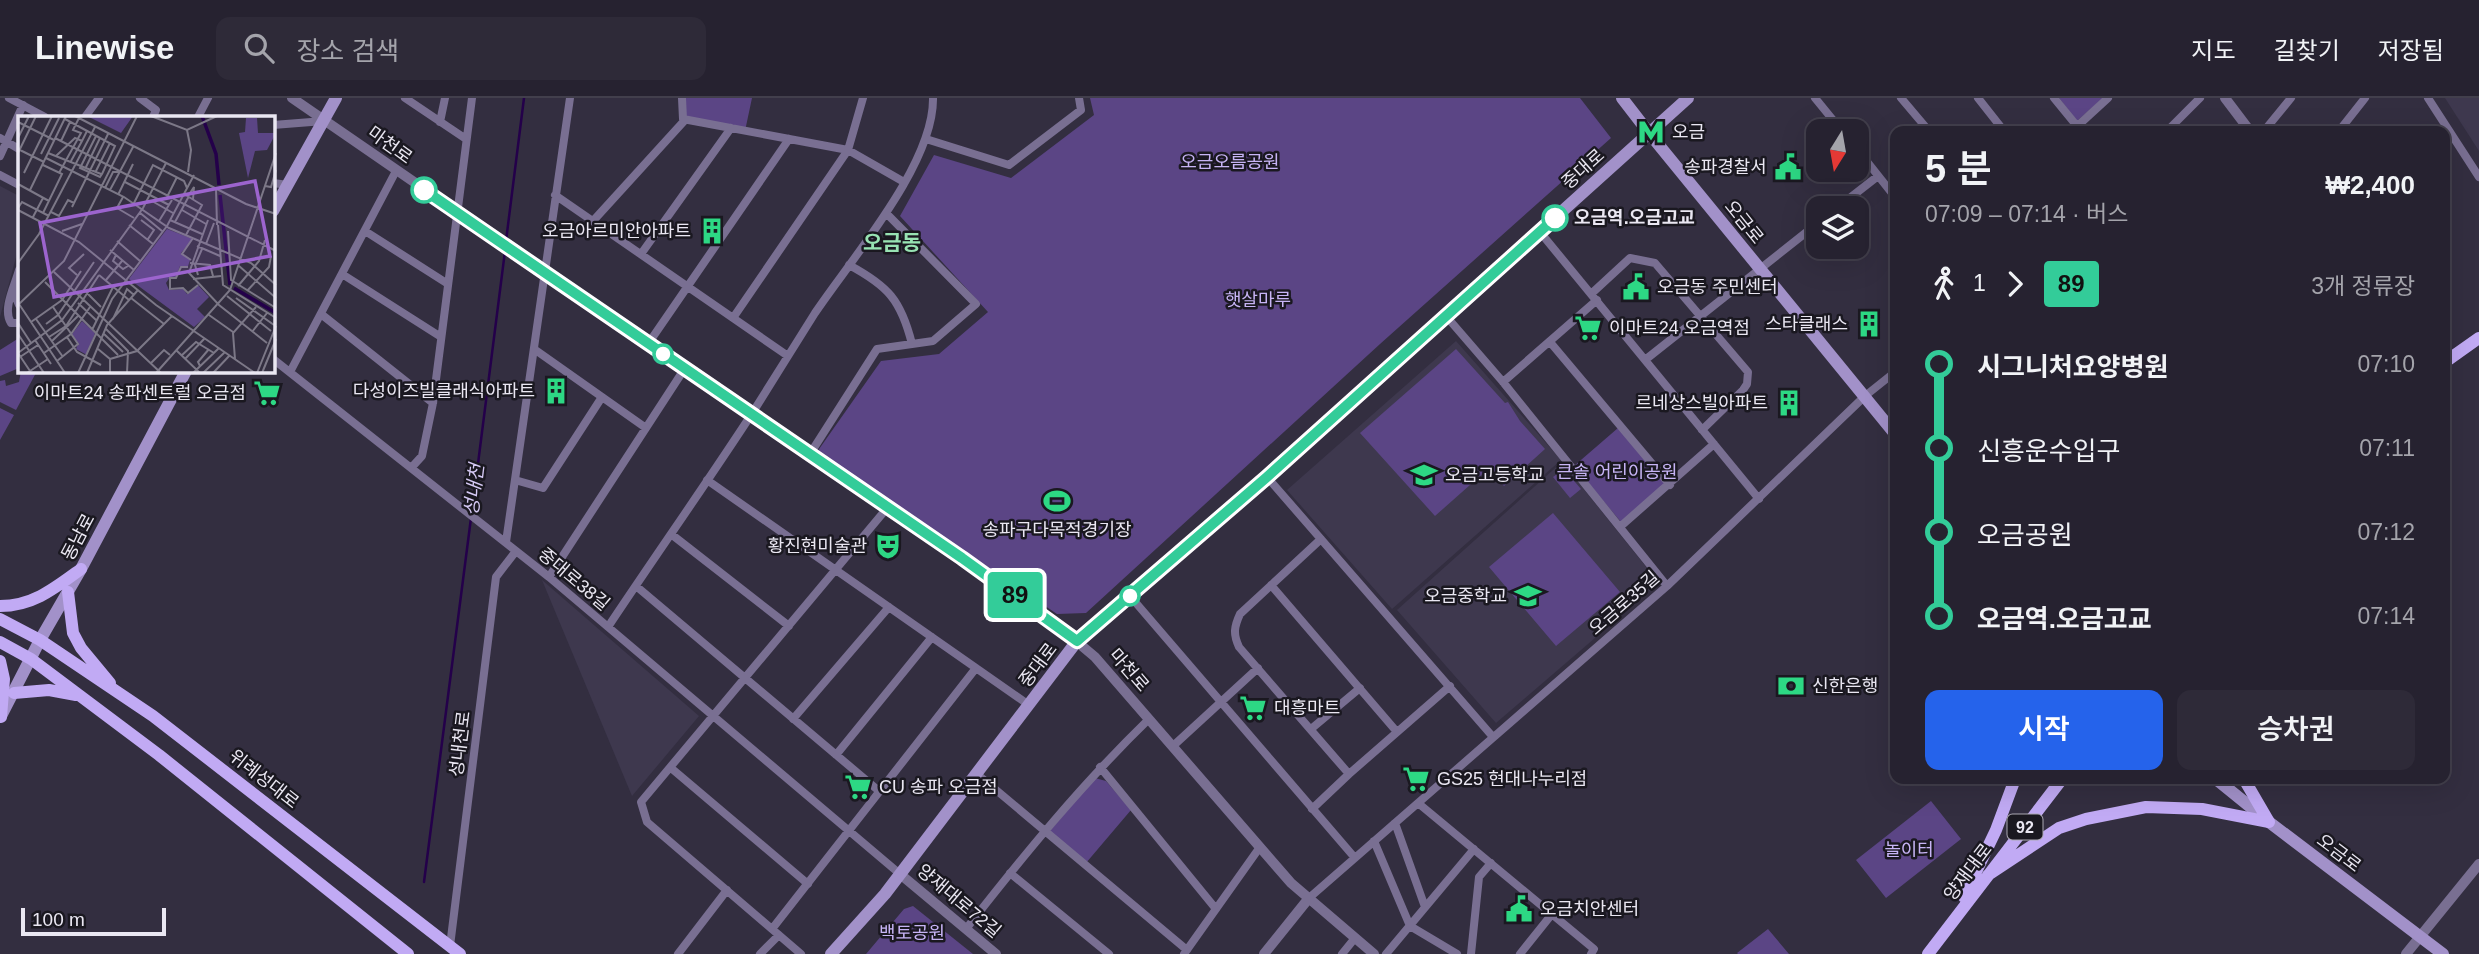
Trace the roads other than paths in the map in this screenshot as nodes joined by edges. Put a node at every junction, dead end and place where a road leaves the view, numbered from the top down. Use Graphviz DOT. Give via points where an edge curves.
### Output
graph roads {
  1 [pos="9,98"];
  2 [pos="99,98"];
  3 [pos="140,98"];
  4 [pos="208,98"];
  5 [pos="292,98"];
  6 [pos="336,98"];
  7 [pos="405,98"];
  8 [pos="445,98"];
  9 [pos="472,98"];
  10 [pos="570,98"];
  11 [pos="682,98"];
  12 [pos="862,98"];
  13 [pos="933,98"];
  14 [pos="1079,98"];
  15 [pos="1622,98"];
  16 [pos="1688,98"];
  17 [pos="1815,98"];
  18 [pos="1901,98"];
  19 [pos="1978,98"];
  20 [pos="2054,98"];
  21 [pos="2108,98"];
  22 [pos="2200,98"];
  23 [pos="2225,98"];
  24 [pos="2291,98"];
  25 [pos="2365,98"];
  26 [pos="2428,98"];
  27 [pos="23,105"];
  28 [pos="43,116"];
  29 [pos="86,116"];
  30 [pos="153,116"];
  31 [pos="199,116"];
  32 [pos="684,119"];
  33 [pos="1832,119"];
  34 [pos="324,121"];
  35 [pos="440,122"];
  36 [pos="275,125"];
  37 [pos="1924,126"];
  38 [pos="2000,126"];
  39 [pos="2073,126"];
  40 [pos="2080,126"];
  41 [pos="2172,126"];
  42 [pos="2246,126"];
  43 [pos="2268,126"];
  44 [pos="2343,126"];
  45 [pos="2446,126"];
  46 [pos="731,128"];
  47 [pos="2450,132"];
  48 [pos="1649,133"];
  49 [pos="466,139"];
  50 [pos="789,139"];
  51 [pos="926,139"];
  52 [pos="3,140"];
  53 [pos="848,150"];
  54 [pos="0,156"];
  55 [pos="1869,164"];
  56 [pos="396,171"];
  57 [pos="0,175"];
  58 [pos="1878,176"];
  59 [pos="2479,177"];
  60 [pos="904,182"];
  61 [pos="275,183"];
  62 [pos="18,184"];
  63 [pos="288,185"];
  64 [pos="1890,191"];
  65 [pos="555,195"];
  66 [pos="1852,196"];
  67 [pos="275,208"];
  68 [pos="456,213"];
  69 [pos="886,213"];
  70 [pos="593,221"];
  71 [pos="365,231"];
  72 [pos="1540,232"];
  73 [pos="1806,233"];
  74 [pos="641,254"];
  75 [pos="849,265"];
  76 [pos="1761,269"];
  77 [pos="542,272"];
  78 [pos="18,274"];
  79 [pos="342,274"];
  80 [pos="16,282"];
  81 [pos="447,284"];
  82 [pos="689,287"];
  83 [pos="1594,297"];
  84 [pos="18,303"];
  85 [pos="321,314"];
  86 [pos="1700,314"];
  87 [pos="1447,316"];
  88 [pos="733,318"];
  89 [pos="18,323"];
  90 [pos="441,337"];
  91 [pos="2479,338"];
  92 [pos="1550,342"];
  93 [pos="648,344"];
  94 [pos="912,344"];
  95 [pos="534,349"];
  96 [pos="788,356"];
  97 [pos="2450,358"];
  98 [pos="1645,360"];
  99 [pos="275,361"];
  100 [pos="685,368"];
  101 [pos="290,372"];
  102 [pos="185,373"];
  103 [pos="1890,376"];
  104 [pos="1503,382"];
  105 [pos="1865,396"];
  106 [pos="602,397"];
  107 [pos="433,403"];
  108 [pos="752,414"];
  109 [pos="646,428"];
  110 [pos="1890,428"];
  111 [pos="1702,430"];
  112 [pos="1714,444"];
  113 [pos="810,454"];
  114 [pos="412,467"];
  115 [pos="1267,477"];
  116 [pos="515,480"];
  117 [pos="707,480"];
  118 [pos="1670,485"];
  119 [pos="1759,499"];
  120 [pos="888,507"];
  121 [pos="1621,526"];
  122 [pos="671,534"];
  123 [pos="1321,539"];
  124 [pos="504,541"];
  125 [pos="516,551"];
  126 [pos="81,569"];
  127 [pos="836,570"];
  128 [pos="549,577"];
  129 [pos="1271,585"];
  130 [pos="636,586"];
  131 [pos="1667,586"];
  132 [pos="68,592"];
  133 [pos="1130,596"];
  134 [pos="0,606"];
  135 [pos="888,607"];
  136 [pos="0,619"];
  137 [pos="789,626"];
  138 [pos="608,627"];
  139 [pos="932,637"];
  140 [pos="40,640"];
  141 [pos="1077,641"];
  142 [pos="0,642"];
  143 [pos="31,659"];
  144 [pos="0,661"];
  145 [pos="976,668"];
  146 [pos="1258,668"];
  147 [pos="746,679"];
  148 [pos="1450,687"];
  149 [pos="1360,688"];
  150 [pos="14,693"];
  151 [pos="120,694"];
  152 [pos="80,695"];
  153 [pos="1221,702"];
  154 [pos="1029,705"];
  155 [pos="714,717"];
  156 [pos="0,718"];
  157 [pos="793,719"];
  158 [pos="1149,719"];
  159 [pos="1311,729"];
  160 [pos="1397,732"];
  161 [pos="1493,737"];
  162 [pos="1173,746"];
  163 [pos="836,755"];
  164 [pos="1100,767"];
  165 [pos="671,768"];
  166 [pos="977,774"];
  167 [pos="1349,774"];
  168 [pos="2013,784"];
  169 [pos="2058,784"];
  170 [pos="2222,784"];
  171 [pos="2247,784"];
  172 [pos="879,791"];
  173 [pos="1418,803"];
  174 [pos="1312,810"];
  175 [pos="2269,822"];
  176 [pos="1395,823"];
  177 [pos="849,831"];
  178 [pos="1045,831"];
  179 [pos="1374,841"];
  180 [pos="1260,847"];
  181 [pos="1474,849"];
  182 [pos="1355,858"];
  183 [pos="1491,863"];
  184 [pos="2479,864"];
  185 [pos="1010,873"];
  186 [pos="900,874"];
  187 [pos="1988,875"];
  188 [pos="808,884"];
  189 [pos="727,890"];
  190 [pos="1309,898"];
  191 [pos="1425,907"];
  192 [pos="1216,909"];
  193 [pos="1552,914"];
  194 [pos="1951,924"];
  195 [pos="1410,926"];
  196 [pos="966,929"];
  197 [pos="775,932"];
  198 [pos="2420,936"];
  199 [pos="1355,938"];
  200 [pos="455,950"];
  201 [pos="1185,952"];
  202 [pos="408,954"];
  203 [pos="678,954"];
  204 [pos="760,954"];
  205 [pos="801,954"];
  206 [pos="831,954"];
  207 [pos="996,954"];
  208 [pos="1109,954"];
  209 [pos="1264,954"];
  210 [pos="1342,954"];
  211 [pos="1374,954"];
  212 [pos="1386,954"];
  213 [pos="1457,954"];
  214 [pos="1471,954"];
  215 [pos="1520,954"];
  216 [pos="1591,954"];
  217 [pos="1928,954"];
  218 [pos="2406,954"];
  219 [pos="2443,954"];
  1 -- 27 [label="street"];
  2 -- 29 [label="street"];
  3 -- 30 [label="street" via="156,110"];
  4 -- 31 [label="street"];
  5 -- 34 [label="street, 마천로"];
  6 -- 34 [label="main road"];
  7 -- 35 [label="street"];
  8 -- 35 [label="street"];
  9 -- 49 [label="street"];
  10 -- 65 [label="street"];
  11 -- 32 [label="street"];
  12 -- 53 [label="street"];
  13 -- 51 [label="street"];
  14 -- 51 [label="street" via="1081,110 1009,164"];
  15 -- 48 [label="main road, 오금로"];
  16 -- 48 [label="main road, 중대로"];
  17 -- 33 [label="street"];
  18 -- 37 [label="street"];
  19 -- 38 [label="street"];
  20 -- 39 [label="street"];
  21 -- 40 [label="street"];
  22 -- 41 [label="street"];
  23 -- 42 [label="street"];
  24 -- 43 [label="street"];
  25 -- 44 [label="street"];
  26 -- 45 [label="street"];
  27 -- 28 [label="street"];
  27 -- 52 [label="street"];
  32 -- 46 [label="street"];
  32 -- 70 [label="street"];
  34 -- 36 [label="street"];
  34 -- 56 [label="street, 마천로"];
  34 -- 63 [label="main road"];
  35 -- 49 [label="street"];
  46 -- 50 [label="street"];
  46 -- 74 [label="street"];
  47 -- 59 [label="street"];
  48 -- 72 [label="main road, 중대로"];
  48 -- 76 [label="main road, 오금로"];
  49 -- 68 [label="street"];
  50 -- 53 [label="street"];
  50 -- 82 [label="street"];
  51 -- 60 [label="street"];
  52 -- 54 [label="street"];
  53 -- 60 [label="street"];
  53 -- 88 [label="street"];
  55 -- 58 [label="street"];
  56 -- 68 [label="street, 마천로"];
  56 -- 71 [label="street"];
  57 -- 62 [label="street"];
  58 -- 64 [label="street"];
  58 -- 66 [label="street"];
  60 -- 69 [label="street"];
  61 -- 63 [label="street"];
  63 -- 67 [label="main road"];
  65 -- 70 [label="street"];
  65 -- 77 [label="street"];
  68 -- 77 [label="street, 마천로"];
  68 -- 81 [label="street"];
  69 -- 75 [label="street"];
  69 -- 94 [label="street" via="976,304 933,341"];
  70 -- 74 [label="street"];
  71 -- 79 [label="street"];
  71 -- 81 [label="street"];
  72 -- 83 [label="street"];
  72 -- 87 [label="main road, 중대로"];
  73 -- 76 [label="street, 오금로"];
  74 -- 82 [label="street"];
  75 -- 94 [label="street" via="889,292 900,307"];
  75 -- 96 [label="street"];
  76 -- 86 [label="street, 오금로"];
  76 -- 105 [label="main road, 오금로"];
  77 -- 93 [label="street, 마천로"];
  77 -- 95 [label="street"];
  78 -- 80 [label="street"];
  79 -- 85 [label="street"];
  79 -- 90 [label="street"];
  80 -- 84 [label="street"];
  80 -- 89 [label="street" via="8,319"];
  81 -- 90 [label="street"];
  82 -- 88 [label="street"];
  82 -- 93 [label="street"];
  83 -- 86 [label="street" via="1630,258 1642,258 1655,263"];
  83 -- 92 [label="street"];
  83 -- 98 [label="street"];
  85 -- 101 [label="street"];
  85 -- 107 [label="street"];
  86 -- 98 [label="street, 오금로"];
  86 -- 111 [label="street" via="1748,372 1743,390"];
  87 -- 104 [label="street"];
  87 -- 115 [label="main road, 중대로"];
  88 -- 96 [label="street"];
  90 -- 107 [label="street"];
  91 -- 97 [label="main road"];
  92 -- 104 [label="street"];
  92 -- 118 [label="street"];
  93 -- 100 [label="street, 마천로"];
  94 -- 113 [label="street" via="877,349"];
  95 -- 106 [label="street"];
  95 -- 116 [label="street"];
  96 -- 108 [label="street"];
  98 -- 111 [label="street"];
  99 -- 101 [label="street, 중대로38길"];
  100 -- 108 [label="street, 마천로"];
  100 -- 109 [label="street"];
  101 -- 114 [label="street, 중대로38길"];
  102 -- 126 [label="main road, 동남로"];
  103 -- 105 [label="street, 오금로35길"];
  104 -- 121 [label="street"];
  105 -- 110 [label="main road, 오금로"];
  105 -- 119 [label="street, 오금로35길"];
  106 -- 109 [label="street"];
  106 -- 116 [label="street" via="543,488"];
  107 -- 114 [label="street" via="422,456"];
  108 -- 113 [label="street, 마천로"];
  108 -- 117 [label="street"];
  109 -- 128 [label="street"];
  111 -- 112 [label="street"];
  112 -- 118 [label="street"];
  112 -- 119 [label="street"];
  113 -- 120 [label="street, 마천로"];
  114 -- 124 [label="street, 중대로38길"];
  115 -- 123 [label="street"];
  115 -- 133 [label="main road, 중대로"];
  116 -- 124 [label="street"];
  117 -- 122 [label="street"];
  117 -- 127 [label="street"];
  118 -- 121 [label="street"];
  119 -- 131 [label="street, 오금로35길"];
  120 -- 127 [label="street"];
  120 -- 141 [label="street, 마천로"];
  121 -- 131 [label="street"];
  122 -- 130 [label="street"];
  122 -- 137 [label="street"];
  123 -- 129 [label="street"];
  123 -- 148 [label="street"];
  124 -- 125 [label="street, 중대로38길"];
  125 -- 128 [label="street, 중대로38길"];
  125 -- 200 [label="street, 성내천로" via="496,578"];
  126 -- 132 [label="main road, 동남로"];
  126 -- 134 [label="main road" via="35,600"];
  127 -- 135 [label="street"];
  127 -- 137 [label="street"];
  128 -- 138 [label="street, 중대로38길"];
  129 -- 146 [label="street" via="1240,614 1234,626 1239,647"];
  129 -- 149 [label="street"];
  130 -- 138 [label="street"];
  130 -- 147 [label="street"];
  131 -- 161 [label="street, 오금로35길"];
  132 -- 140 [label="main road, 동남로"];
  132 -- 151 [label="main road" via="81,648"];
  133 -- 141 [label="main road, 중대로"];
  133 -- 153 [label="street"];
  135 -- 139 [label="street"];
  135 -- 157 [label="street"];
  136 -- 140 [label="main road, 위례성대로"];
  137 -- 147 [label="street"];
  138 -- 155 [label="street, 중대로38길"];
  139 -- 145 [label="street"];
  139 -- 163 [label="street"];
  140 -- 143 [label="main road, 동남로"];
  140 -- 151 [label="main road, 위례성대로"];
  141 -- 154 [label="main road, 중대로"];
  141 -- 158 [label="street, 마천로"];
  142 -- 143 [label="main road"];
  143 -- 150 [label="main road, 동남로"];
  143 -- 152 [label="main road"];
  144 -- 156 [label="main road" via="4,678"];
  145 -- 154 [label="street"];
  145 -- 172 [label="street"];
  146 -- 153 [label="street"];
  146 -- 159 [label="street"];
  147 -- 155 [label="street"];
  147 -- 157 [label="street"];
  148 -- 160 [label="street"];
  148 -- 161 [label="street"];
  149 -- 159 [label="street"];
  149 -- 160 [label="street"];
  150 -- 152 [label="main road" via="49,690"];
  150 -- 156 [label="main road, 동남로"];
  151 -- 200 [label="main road, 위례성대로"];
  152 -- 202 [label="main road"];
  153 -- 162 [label="street"];
  153 -- 174 [label="street"];
  154 -- 166 [label="main road, 중대로"];
  155 -- 165 [label="street"];
  155 -- 177 [label="street, 중대로38길"];
  157 -- 163 [label="street"];
  158 -- 162 [label="street, 마천로"];
  158 -- 164 [label="street"];
  159 -- 167 [label="street"];
  160 -- 167 [label="street"];
  161 -- 173 [label="street, 오금로35길"];
  162 -- 180 [label="street, 마천로"];
  163 -- 172 [label="street"];
  164 -- 178 [label="street"];
  164 -- 192 [label="street"];
  165 -- 188 [label="street"];
  165 -- 189 [label="street" via="641,802 647,822"];
  166 -- 178 [label="street"];
  166 -- 186 [label="main road, 중대로"];
  167 -- 174 [label="street"];
  168 -- 194 [label="main road"];
  169 -- 187 [label="main road, 양재대로 / 92"];
  170 -- 175 [label="main road, 오금로"];
  171 -- 175 [label="main road"];
  172 -- 177 [label="street"];
  173 -- 176 [label="street, 오금로35길"];
  173 -- 181 [label="street"];
  174 -- 182 [label="street"];
  175 -- 187 [label="main road" via="2202,809 2146,807 2059,828"];
  175 -- 198 [label="main road, 오금로"];
  176 -- 179 [label="street, 오금로35길"];
  176 -- 191 [label="street"];
  177 -- 186 [label="street, 중대로38길"];
  177 -- 188 [label="street"];
  178 -- 185 [label="street"];
  178 -- 201 [label="street"];
  179 -- 182 [label="street, 오금로35길"];
  179 -- 195 [label="street"];
  180 -- 190 [label="street, 마천로"];
  180 -- 192 [label="street"];
  181 -- 183 [label="street"];
  181 -- 191 [label="street"];
  182 -- 190 [label="street, 오금로35길"];
  183 -- 193 [label="street"];
  183 -- 214 [label="street" via="1479,877"];
  184 -- 198 [label="street"];
  185 -- 196 [label="street"];
  185 -- 208 [label="street"];
  186 -- 196 [label="street, 양재대로72길"];
  186 -- 206 [label="main road, 중대로"];
  187 -- 194 [label="main road, 양재대로 / 92"];
  188 -- 197 [label="street"];
  189 -- 197 [label="street"];
  189 -- 203 [label="street"];
  190 -- 199 [label="street, 마천로"];
  190 -- 209 [label="street"];
  191 -- 195 [label="street"];
  192 -- 201 [label="street"];
  193 -- 215 [label="street"];
  193 -- 216 [label="street" via="1594,949"];
  194 -- 217 [label="main road, 양재대로 / 92"];
  195 -- 212 [label="street"];
  195 -- 213 [label="street"];
  196 -- 207 [label="street, 양재대로72길"];
  197 -- 204 [label="street"];
  197 -- 205 [label="street"];
  198 -- 218 [label="street"];
  198 -- 219 [label="main road, 오금로"];
  199 -- 210 [label="street"];
  199 -- 211 [label="street, 마천로"];
}
